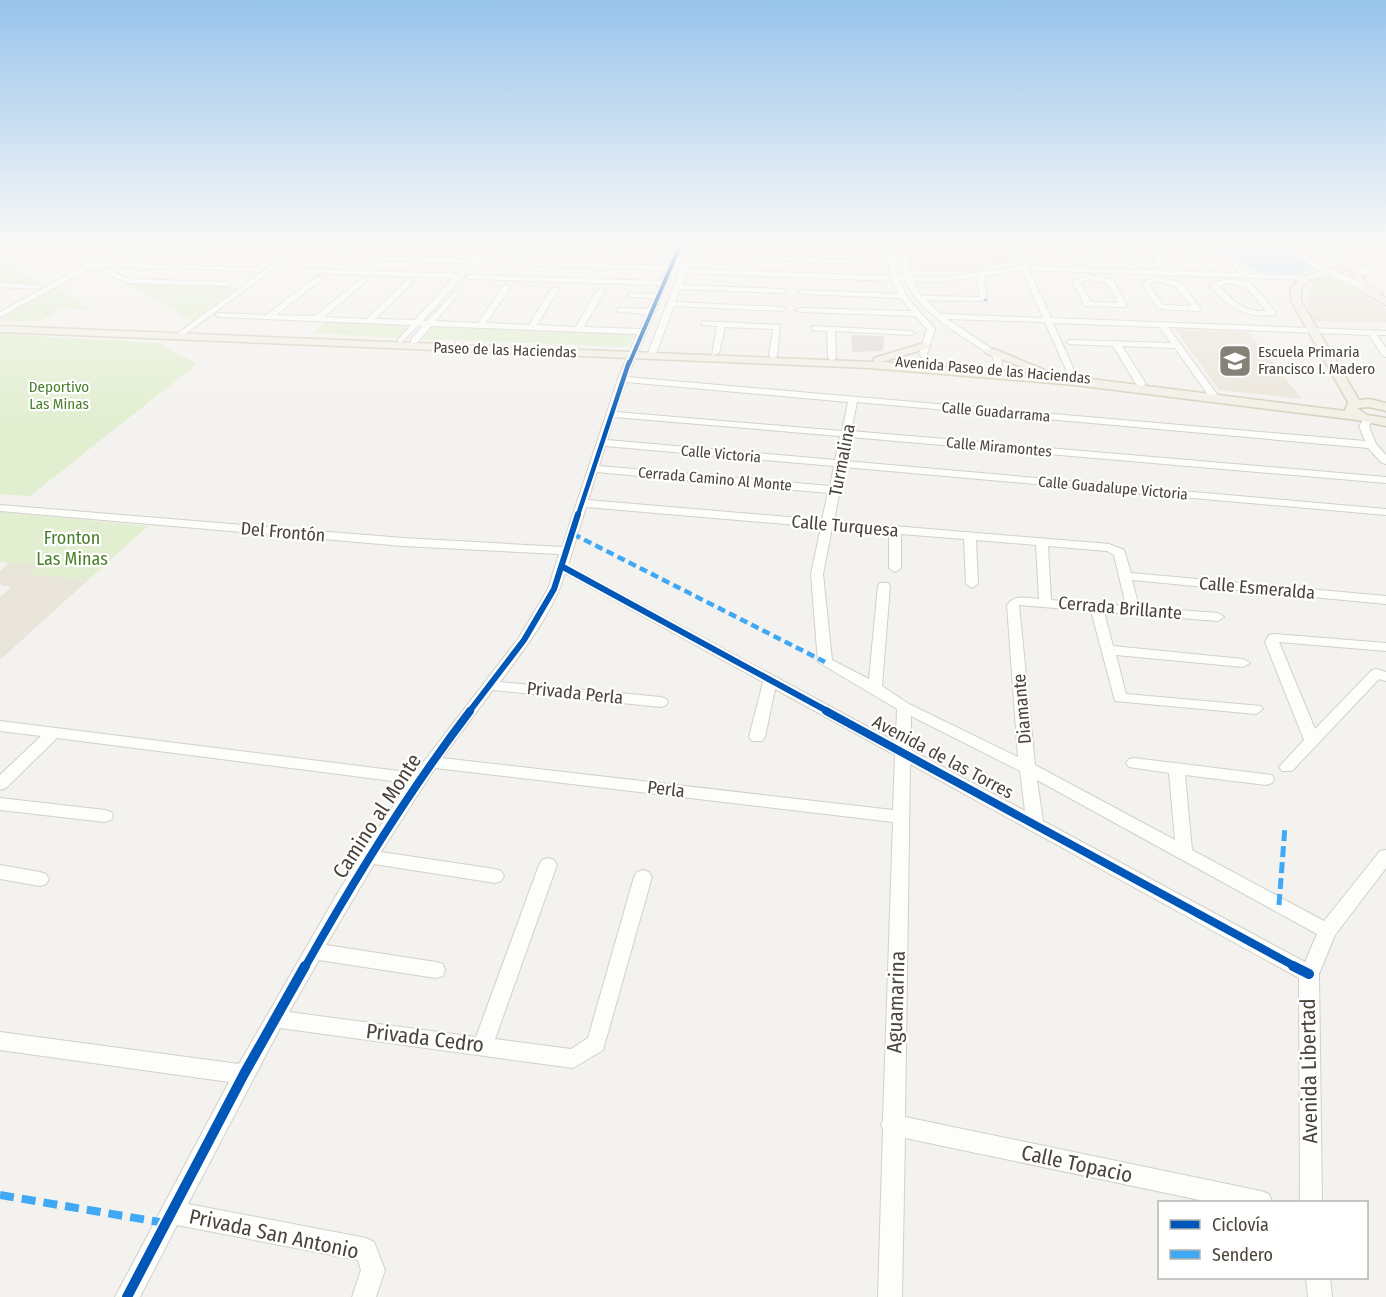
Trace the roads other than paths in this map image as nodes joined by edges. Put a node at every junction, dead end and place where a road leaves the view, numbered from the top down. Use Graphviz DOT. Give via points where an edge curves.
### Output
graph roads {
  1 [pos="224,307"];
  2 [pos="230,307"];
  3 [pos="281,307"];
  4 [pos="331,307"];
  5 [pos="383,307"];
  6 [pos="431,307"];
  7 [pos="444,307"];
  8 [pos="494,307"];
  9 [pos="544,307"];
  10 [pos="592,307"];
  11 [pos="654,307"];
  12 [pos="670,307"];
  13 [pos="731,307"];
  14 [pos="819,307"];
  15 [pos="910,307"];
  16 [pos="928,307"];
  17 [pos="1044,307"];
  18 [pos="1161,307"];
  19 [pos="1197,307"];
  20 [pos="1234,307"];
  21 [pos="1267,307"];
  22 [pos="1299,307"];
  23 [pos="766,308"];
  24 [pos="782,309"];
  25 [pos="800,309"];
  26 [pos="620,310"];
  27 [pos="819,310"];
  28 [pos="652,312"];
  29 [pos="915,314"];
  30 [pos="219,315"];
  31 [pos="937,316"];
  32 [pos="268,317"];
  33 [pos="317,319"];
  34 [pos="1050,320"];
  35 [pos="368,321"];
  36 [pos="0,323"];
  37 [pos="416,323"];
  38 [pos="430,323"];
  39 [pos="705,323"];
  40 [pos="722,324"];
  41 [pos="481,325"];
  42 [pos="1162,325"];
  43 [pos="532,327"];
  44 [pos="815,328"];
  45 [pos="831,328"];
  46 [pos="0,329"];
  47 [pos="579,329"];
  48 [pos="1312,331"];
  49 [pos="644,332"];
  50 [pos="1371,332"];
  51 [pos="911,333"];
  52 [pos="1386,333"];
  53 [pos="188,335"];
  54 [pos="401,341"];
  55 [pos="414,341"];
  56 [pos="1070,342"];
  57 [pos="1116,344"];
  58 [pos="924,346"];
  59 [pos="1178,346"];
  60 [pos="990,351"];
  61 [pos="634,353"];
  62 [pos="652,353"];
  63 [pos="715,353"];
  64 [pos="1386,354"];
  65 [pos="773,356"];
  66 [pos="832,358"];
  67 [pos="878,360"];
  68 [pos="930,366"];
  69 [pos="995,372"];
  70 [pos="1049,374"];
  71 [pos="622,379"];
  72 [pos="1075,379"];
  73 [pos="1142,384"];
  74 [pos="1212,394"];
  75 [pos="854,399"];
  76 [pos="1386,406"];
  77 [pos="1358,412"];
  78 [pos="612,414"];
  79 [pos="1386,422"];
  80 [pos="847,434"];
  81 [pos="603,443"];
  82 [pos="1371,445"];
  83 [pos="1386,461"];
  84 [pos="840,464"];
  85 [pos="594,469"];
  86 [pos="1386,480"];
  87 [pos="835,490"];
  88 [pos="581,504"];
  89 [pos="0,508"];
  90 [pos="1386,512"];
  91 [pos="829,525"];
  92 [pos="896,531"];
  93 [pos="970,537"];
  94 [pos="1042,543"];
  95 [pos="565,559"];
  96 [pos="895,568"];
  97 [pos="1127,576"];
  98 [pos="972,584"];
  99 [pos="884,586"];
  100 [pos="1022,600"];
  101 [pos="1386,600"];
  102 [pos="1046,601"];
  103 [pos="1096,606"];
  104 [pos="1133,609"];
  105 [pos="1218,617"];
  106 [pos="1386,647"];
  107 [pos="1108,650"];
  108 [pos="825,662"];
  109 [pos="1242,663"];
  110 [pos="1383,672"];
  111 [pos="770,680"];
  112 [pos="489,684"];
  113 [pos="875,688"];
  114 [pos="661,702"];
  115 [pos="904,707"];
  116 [pos="1256,709"];
  117 [pos="0,726"];
  118 [pos="54,732"];
  119 [pos="757,737"];
  120 [pos="1312,740"];
  121 [pos="903,753"];
  122 [pos="431,762"];
  123 [pos="1134,763"];
  124 [pos="1287,767"];
  125 [pos="1027,768"];
  126 [pos="1178,769"];
  127 [pos="418,779"];
  128 [pos="1266,779"];
  129 [pos="0,784"];
  130 [pos="0,804"];
  131 [pos="105,816"];
  132 [pos="901,817"];
  133 [pos="1035,824"];
  134 [pos="1184,854"];
  135 [pos="1386,856"];
  136 [pos="370,857"];
  137 [pos="548,865"];
  138 [pos="0,872"];
  139 [pos="495,876"];
  140 [pos="643,877"];
  141 [pos="40,879"];
  142 [pos="1327,931"];
  143 [pos="313,951"];
  144 [pos="436,970"];
  145 [pos="1309,974"];
  146 [pos="276,1019"];
  147 [pos="0,1041"];
  148 [pos="483,1045"];
  149 [pos="244,1074"];
  150 [pos="892,1125"];
  151 [pos="1252,1201"];
  152 [pos="1311,1201"];
  153 [pos="171,1212"];
  154 [pos="1318,1279"];
  155 [pos="127,1297"];
  156 [pos="364,1297"];
  157 [pos="890,1297"];
  158 [pos="1320,1297"];
  1 -- 53 [label="street"];
  2 -- 30 [label="street"];
  3 -- 32 [label="street"];
  4 -- 33 [label="street"];
  5 -- 35 [label="street"];
  6 -- 37 [label="street"];
  7 -- 38 [label="street"];
  8 -- 41 [label="street"];
  9 -- 43 [label="street"];
  10 -- 47 [label="street"];
  11 -- 28 [label="street, Camino al Monte"];
  12 -- 62 [label="street"];
  13 -- 23 [label="street"];
  14 -- 27 [label="street"];
  15 -- 29 [label="street"];
  16 -- 31 [label="street"];
  17 -- 34 [label="street"];
  18 -- 19 [label="street"];
  20 -- 21 [label="street" via="1246,312 1272,312"];
  22 -- 48 [label="main road"];
  23 -- 24 [label="street"];
  25 -- 27 [label="street"];
  26 -- 28 [label="street"];
  27 -- 29 [label="street"];
  28 -- 49 [label="street, Camino al Monte"];
  29 -- 58 [label="street" via="931,329"];
  30 -- 32 [label="street"];
  30 -- 53 [label="street"];
  31 -- 34 [label="street"];
  31 -- 60 [label="street"];
  32 -- 33 [label="street"];
  33 -- 35 [label="street"];
  34 -- 42 [label="street"];
  34 -- 72 [label="street"];
  35 -- 37 [label="street"];
  36 -- 53 [label="main road, Paseo de las Haciendas"];
  37 -- 38 [label="street"];
  37 -- 54 [label="street"];
  38 -- 41 [label="street"];
  38 -- 55 [label="street"];
  39 -- 40 [label="street"];
  40 -- 63 [label="street"];
  40 -- 65 [label="street" via="781,327"];
  41 -- 43 [label="street"];
  42 -- 48 [label="street"];
  42 -- 59 [label="street"];
  43 -- 47 [label="street"];
  44 -- 45 [label="street"];
  45 -- 51 [label="street"];
  45 -- 66 [label="street"];
  46 -- 53 [label="main road, Paseo de las Haciendas"];
  47 -- 49 [label="street"];
  48 -- 50 [label="street"];
  48 -- 77 [label="main road"];
  49 -- 61 [label="street, Camino al Monte"];
  50 -- 52 [label="street"];
  50 -- 64 [label="street"];
  53 -- 54 [label="main road, Paseo de las Haciendas"];
  53 -- 61 [label="main road, Paseo de las Haciendas"];
  54 -- 55 [label="main road, Paseo de las Haciendas"];
  55 -- 61 [label="main road, Paseo de las Haciendas"];
  56 -- 57 [label="street"];
  57 -- 59 [label="street"];
  57 -- 73 [label="street"];
  58 -- 67 [label="main road"];
  58 -- 68 [label="street"];
  59 -- 74 [label="street"];
  60 -- 69 [label="street" via="997,356"];
  60 -- 70 [label="main road"];
  61 -- 62 [label="main road, Avenida Paseo de las Haciendas"];
  61 -- 71 [label="street, Camino al Monte"];
  62 -- 63 [label="main road, Avenida Paseo de las Haciendas"];
  62 -- 68 [label="main road, Avenida Paseo de las Haciendas"];
  63 -- 65 [label="main road, Avenida Paseo de las Haciendas"];
  65 -- 66 [label="main road, Avenida Paseo de las Haciendas"];
  66 -- 67 [label="main road, Avenida Paseo de las Haciendas"];
  67 -- 68 [label="main road, Avenida Paseo de las Haciendas"];
  68 -- 69 [label="main road, Avenida Paseo de las Haciendas"];
  69 -- 70 [label="main road, Avenida Paseo de las Haciendas"];
  69 -- 72 [label="main road, Avenida Paseo de las Haciendas"];
  70 -- 72 [label="main road, Avenida Paseo de las Haciendas"];
  71 -- 75 [label="street, Calle Guadarrama"];
  71 -- 78 [label="street, Camino al Monte"];
  72 -- 73 [label="main road, Avenida Paseo de las Haciendas"];
  72 -- 74 [label="main road, Avenida Paseo de las Haciendas"];
  73 -- 74 [label="main road, Avenida Paseo de las Haciendas"];
  74 -- 77 [label="main road, Avenida Paseo de las Haciendas"];
  75 -- 80 [label="street, Turmalina"];
  75 -- 82 [label="street, Calle Guadarrama"];
  76 -- 77 [label="main road"];
  77 -- 79 [label="main road"];
  77 -- 82 [label="street"];
  78 -- 80 [label="street, Calle Miramontes"];
  78 -- 81 [label="street, Camino al Monte"];
  80 -- 84 [label="street, Turmalina"];
  80 -- 86 [label="street, Calle Miramontes"];
  81 -- 84 [label="street, Calle Victoria"];
  81 -- 85 [label="street, Camino al Monte"];
  82 -- 83 [label="street"];
  84 -- 87 [label="street, Turmalina"];
  84 -- 90 [label="street, Calle Guadalupe Victoria"];
  85 -- 87 [label="street, Cerrada Camino Al Monte"];
  85 -- 88 [label="street, Camino al Monte"];
  87 -- 91 [label="street, Turmalina"];
  88 -- 91 [label="street, Calle Turquesa"];
  88 -- 95 [label="street, Camino al Monte"];
  89 -- 95 [label="street, Del Frontón"];
  91 -- 92 [label="street, Calle Turquesa"];
  91 -- 108 [label="street, Turmalina" via="817,574"];
  92 -- 93 [label="street, Calle Turquesa"];
  92 -- 96 [label="street"];
  93 -- 94 [label="street, Calle Turquesa"];
  93 -- 98 [label="street"];
  94 -- 97 [label="street, Calle Turquesa" via="1109,548 1120,553"];
  94 -- 102 [label="street"];
  95 -- 111 [label="street, Avenida de las Torres"];
  95 -- 112 [label="street, Camino al Monte" via="554,589 524,640"];
  97 -- 101 [label="street, Calle Esmeralda"];
  97 -- 104 [label="street"];
  99 -- 113 [label="street"];
  100 -- 102 [label="street, Cerrada Brillante"];
  100 -- 125 [label="street, Diamante" via="1012,605"];
  102 -- 103 [label="street, Cerrada Brillante"];
  103 -- 104 [label="street, Cerrada Brillante"];
  103 -- 107 [label="street"];
  104 -- 105 [label="street, Cerrada Brillante"];
  106 -- 120 [label="street" via="1274,638 1272,642"];
  107 -- 109 [label="street"];
  107 -- 116 [label="street" via="1120,698"];
  108 -- 113 [label="street, Avenida de las Torres"];
  110 -- 120 [label="street"];
  111 -- 119 [label="street"];
  111 -- 121 [label="street, Avenida de las Torres"];
  112 -- 114 [label="street, Privada Perla"];
  112 -- 122 [label="street, Camino al Monte"];
  113 -- 115 [label="street, Avenida de las Torres"];
  115 -- 121 [label="street, Aguamarina"];
  115 -- 125 [label="street, Avenida de las Torres"];
  117 -- 118 [label="street"];
  118 -- 127 [label="street"];
  118 -- 129 [label="street"];
  120 -- 124 [label="street"];
  121 -- 132 [label="street, Aguamarina"];
  121 -- 133 [label="street, Avenida de las Torres"];
  122 -- 127 [label="street, Camino al Monte"];
  122 -- 132 [label="street, Perla"];
  123 -- 126 [label="street"];
  125 -- 133 [label="street, Diamante"];
  125 -- 134 [label="street, Avenida de las Torres"];
  126 -- 128 [label="street"];
  126 -- 134 [label="street"];
  127 -- 136 [label="street, Camino al Monte"];
  130 -- 131 [label="street"];
  132 -- 150 [label="street, Aguamarina"];
  133 -- 145 [label="street, Avenida de las Torres"];
  134 -- 142 [label="street, Avenida de las Torres"];
  135 -- 142 [label="street, Avenida Libertad"];
  136 -- 139 [label="street"];
  136 -- 143 [label="street, Camino al Monte"];
  137 -- 148 [label="street"];
  138 -- 141 [label="street"];
  140 -- 148 [label="street, Privada Cedro" via="596,1044 573,1059"];
  142 -- 145 [label="street, Avenida Libertad"];
  143 -- 144 [label="street"];
  143 -- 146 [label="street, Camino al Monte"];
  145 -- 152 [label="street, Avenida Libertad"];
  146 -- 148 [label="street, Privada Cedro"];
  146 -- 149 [label="street, Camino al Monte"];
  147 -- 149 [label="street"];
  149 -- 153 [label="street, Camino al Monte"];
  150 -- 151 [label="street, Calle Topacio"];
  150 -- 157 [label="street, Aguamarina"];
  153 -- 155 [label="street, Camino al Monte"];
  153 -- 156 [label="street, Privada San Antonio" via="366,1250 373,1270"];
  154 -- 158 [label="street"];
}
